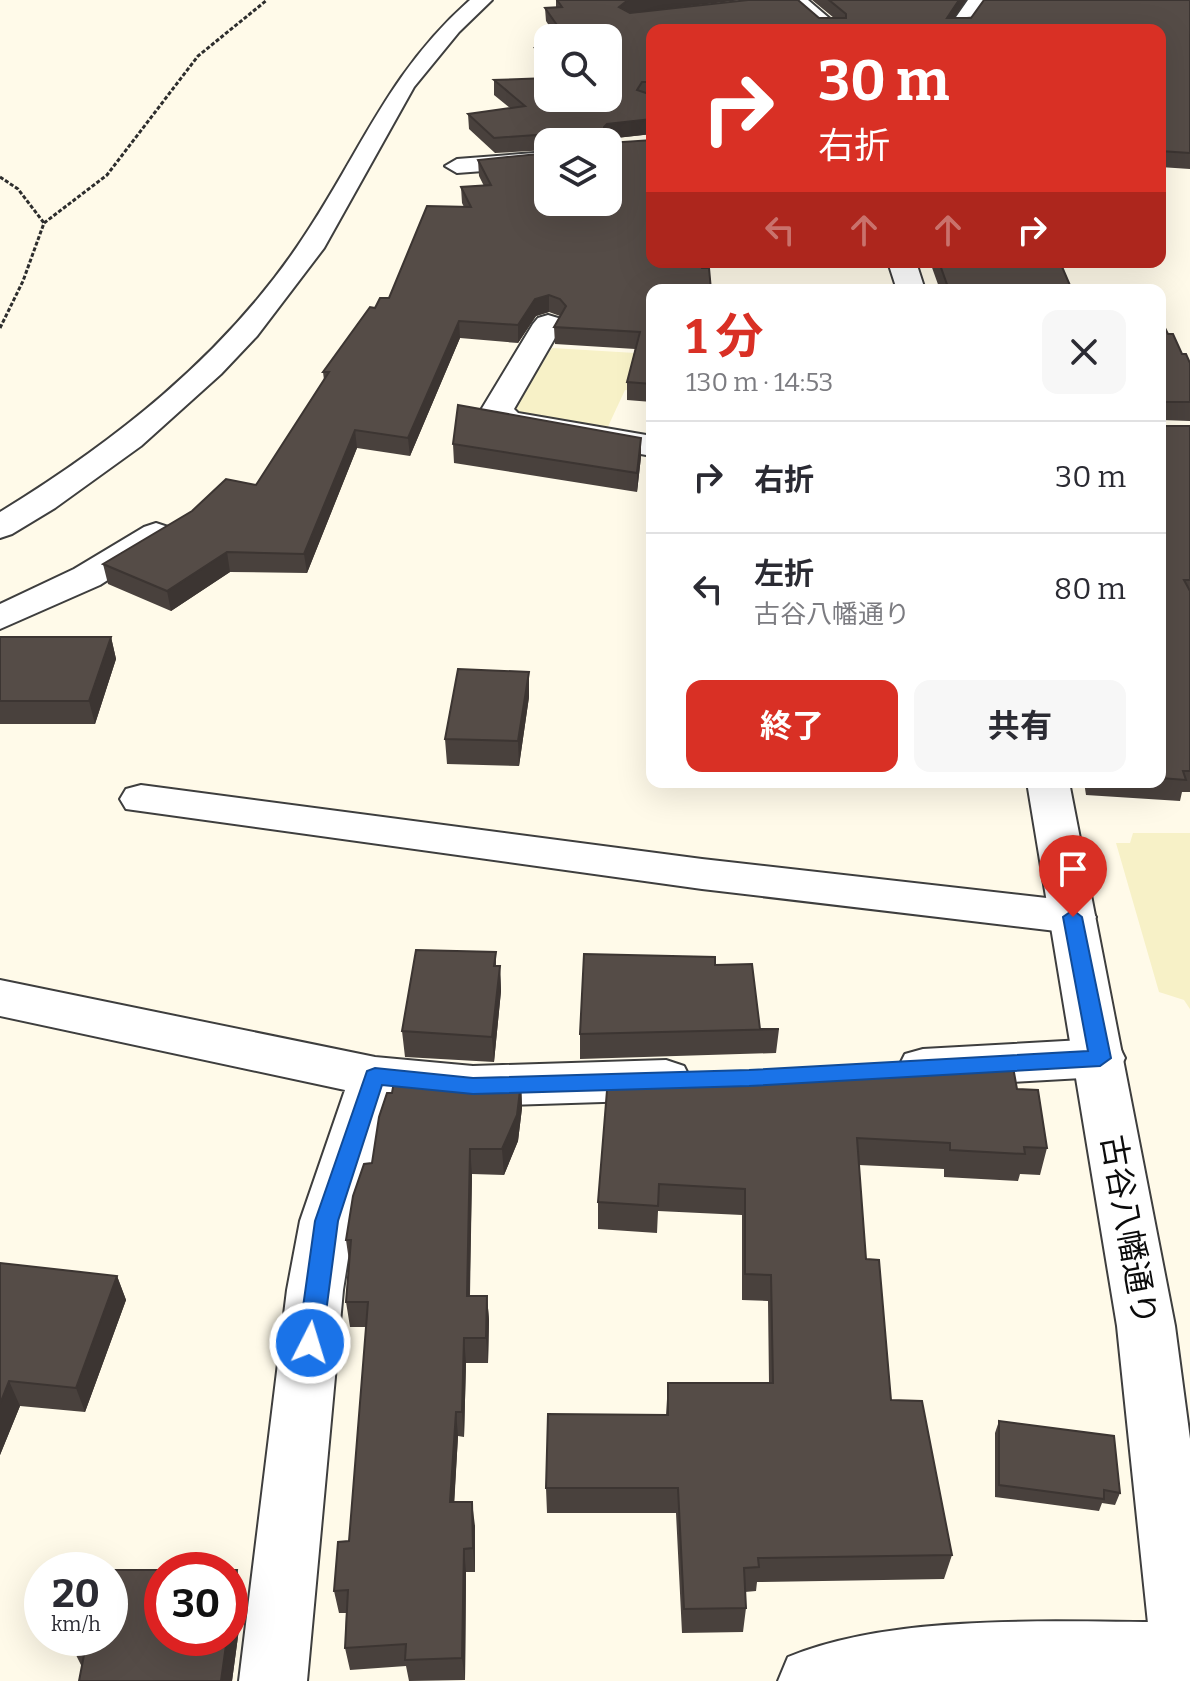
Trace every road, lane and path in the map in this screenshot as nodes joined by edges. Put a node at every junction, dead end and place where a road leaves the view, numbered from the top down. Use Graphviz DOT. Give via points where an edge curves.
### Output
graph roads {
  1 [pos="267,0"];
  2 [pos="482,0"];
  3 [pos="796,0"];
  4 [pos="978,0"];
  5 [pos="826,24"];
  6 [pos="961,24"];
  7 [pos="472,36"];
  8 [pos="422,59"];
  9 [pos="534,160"];
  10 [pos="457,166"];
  11 [pos="0,177"];
  12 [pos="44,223"];
  13 [pos="548,324"];
  14 [pos="0,328"];
  15 [pos="646,445"];
  16 [pos="188,514"];
  17 [pos="0,527"];
  18 [pos="0,618"];
  19 [pos="1049,788"];
  20 [pos="141,799"];
  21 [pos="1073,917"];
  22 [pos="0,998"];
  23 [pos="1100,1058"];
  24 [pos="871,1071"];
  25 [pos="375,1077"];
  26 [pos="718,1079"];
  27 [pos="1187,1668"];
  28 [pos="273,1681"];
  29 [pos="812,1681"];
  1 -- 12 [label="path" via="198,56 107,175"];
  2 -- 8 [label="street"];
  3 -- 5 [label="street"];
  4 -- 6 [label="street"];
  7 -- 8 [label="street" via="449,51"];
  8 -- 17 [label="street" via="388,105 309,248 251,323 199,378 130,437"];
  9 -- 10 [label="street"];
  11 -- 12 [label="path" via="18,189"];
  12 -- 14 [label="path"];
  13 -- 15 [label="street" via="497,410 508,421"];
  16 -- 18 [label="street" via="87,577"];
  19 -- 21 [label="street, 古谷八幡通り"];
  20 -- 21 [label="street"];
  21 -- 23 [label="street, 古谷八幡通り"];
  22 -- 25 [label="street"];
  23 -- 24 [label="street"];
  23 -- 27 [label="street, 古谷八幡通り" via="1146,1326"];
  25 -- 26 [label="street" via="473,1086"];
  25 -- 28 [label="street" via="327,1221 315,1290"];
  27 -- 29 [label="street" via="937,1658"];
}
